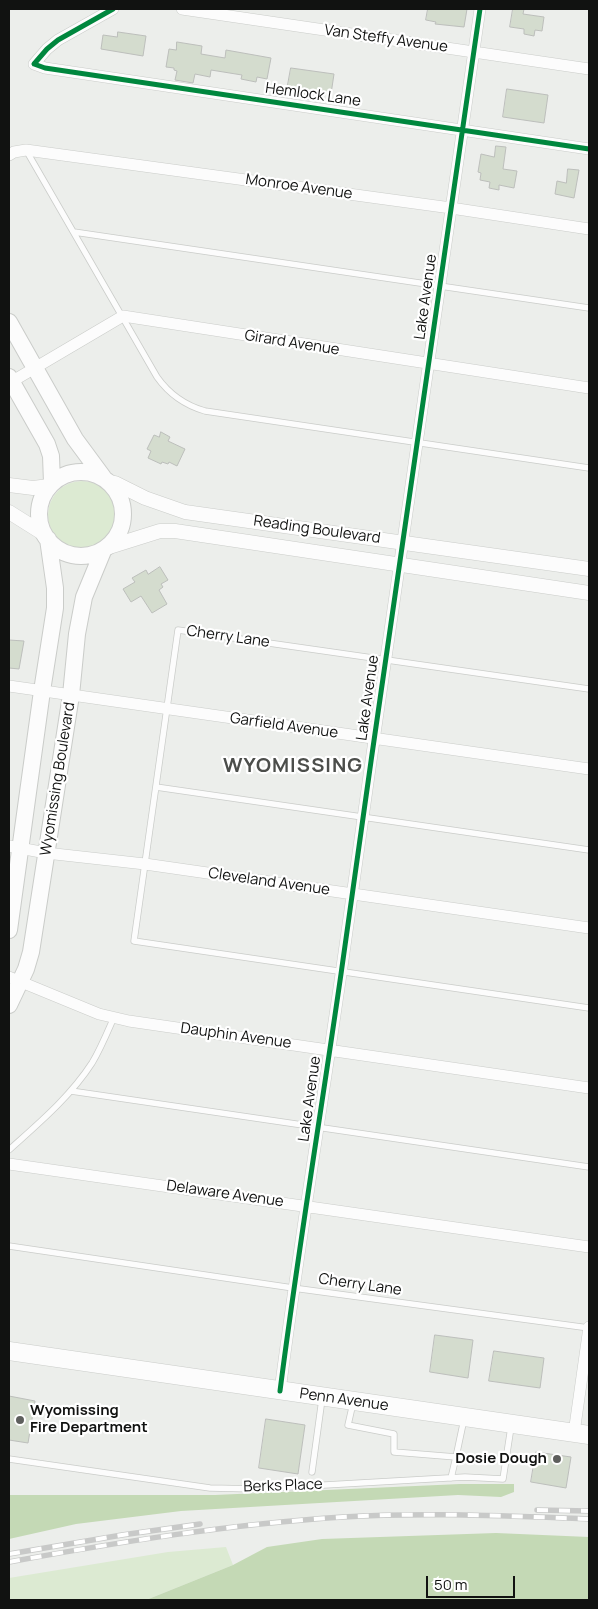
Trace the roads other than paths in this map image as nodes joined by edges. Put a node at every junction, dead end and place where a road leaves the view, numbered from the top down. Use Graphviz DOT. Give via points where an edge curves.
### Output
graph roads {
  1 [pos="112,9"];
  2 [pos="182,9"];
  3 [pos="480,9"];
  4 [pos="474,52"];
  5 [pos="589,69"];
  6 [pos="462,130"];
  7 [pos="589,149"];
  8 [pos="26,150"];
  9 [pos="9,155"];
  10 [pos="451,208"];
  11 [pos="589,229"];
  12 [pos="74,232"];
  13 [pos="440,286"];
  14 [pos="589,308"];
  15 [pos="123,316"];
  16 [pos="9,322"];
  17 [pos="428,364"];
  18 [pos="36,368"];
  19 [pos="10,380"];
  20 [pos="589,388"];
  21 [pos="417,444"];
  22 [pos="589,468"];
  23 [pos="106,480"];
  24 [pos="9,485"];
  25 [pos="51,485"];
  26 [pos="9,512"];
  27 [pos="46,536"];
  28 [pos="404,542"];
  29 [pos="106,549"];
  30 [pos="400,565"];
  31 [pos="589,569"];
  32 [pos="589,594"];
  33 [pos="386,660"];
  34 [pos="9,686"];
  35 [pos="589,689"];
  36 [pos="42,691"];
  37 [pos="71,695"];
  38 [pos="167,709"];
  39 [pos="374,739"];
  40 [pos="589,769"];
  41 [pos="156,787"];
  42 [pos="364,816"];
  43 [pos="15,847"];
  44 [pos="589,850"];
  45 [pos="46,853"];
  46 [pos="145,864"];
  47 [pos="352,894"];
  48 [pos="589,928"];
  49 [pos="9,930"];
  50 [pos="341,972"];
  51 [pos="14,979"];
  52 [pos="9,1005"];
  53 [pos="589,1008"];
  54 [pos="114,1017"];
  55 [pos="329,1050"];
  56 [pos="589,1088"];
  57 [pos="71,1091"];
  58 [pos="318,1127"];
  59 [pos="9,1150"];
  60 [pos="9,1164"];
  61 [pos="589,1167"];
  62 [pos="307,1206"];
  63 [pos="9,1246"];
  64 [pos="589,1247"];
  65 [pos="293,1288"];
  66 [pos="589,1328"];
  67 [pos="9,1351"];
  68 [pos="280,1390"];
  69 [pos="322,1397"];
  70 [pos="353,1401"];
  71 [pos="464,1417"];
  72 [pos="511,1424"];
  73 [pos="582,1434"];
  74 [pos="456,1457"];
  75 [pos="9,1459"];
  76 [pos="312,1472"];
  77 [pos="451,1478"];
  1 -- 6 [label="street, Hemlock Lane" via="58,40 34,64"];
  2 -- 4 [label="street, Van Steffy Avenue"];
  3 -- 4 [label="street, Lake Avenue"];
  4 -- 5 [label="street, Van Steffy Avenue"];
  4 -- 6 [label="street, Lake Avenue"];
  6 -- 7 [label="street, Hemlock Lane"];
  6 -- 10 [label="street, Lake Avenue"];
  8 -- 9 [label="street, Monroe Avenue"];
  8 -- 10 [label="street, Monroe Avenue"];
  8 -- 12 [label="lane"];
  10 -- 11 [label="street, Monroe Avenue"];
  10 -- 13 [label="street, Lake Avenue"];
  12 -- 13 [label="lane"];
  12 -- 15 [label="lane"];
  13 -- 14 [label="lane"];
  13 -- 17 [label="street, Lake Avenue"];
  15 -- 17 [label="street, Girard Avenue"];
  15 -- 18 [label="street"];
  15 -- 21 [label="lane" via="164,387 196,408"];
  16 -- 18 [label="main road"];
  17 -- 20 [label="street, Girard Avenue"];
  17 -- 21 [label="street, Lake Avenue"];
  18 -- 19 [label="street"];
  18 -- 23 [label="main road" via="75,440"];
  19 -- 25 [label="main road" via="47,444 52,462"];
  21 -- 22 [label="lane"];
  21 -- 28 [label="street, Lake Avenue"];
  23 -- 25 [label="main road" via="92,473 74,472"];
  23 -- 28 [label="street, Reading Boulevard" via="185,512"];
  23 -- 29 [label="main road" via="121,500 124,515 121,530"];
  24 -- 25 [label="street" via="30,488"];
  25 -- 27 [label="main road" via="41,501 39,512"];
  26 -- 27 [label="street"];
  27 -- 29 [label="main road" via="61,551 73,555 85,556"];
  27 -- 36 [label="main road, Wyomissing Boulevard" via="55,608"];
  28 -- 30 [label="street, Lake Avenue"];
  28 -- 31 [label="street, Reading Boulevard"];
  29 -- 30 [label="street, Reading Boulevard" via="160,531 175,531"];
  29 -- 37 [label="main road, Wyomissing Boulevard" via="84,596"];
  30 -- 32 [label="street, Reading Boulevard"];
  30 -- 33 [label="street, Lake Avenue"];
  33 -- 35 [label="lane, Cherry Lane"];
  33 -- 38 [label="lane, Cherry Lane" via="178,630"];
  33 -- 39 [label="street, Lake Avenue"];
  34 -- 36 [label="street, Garfield Avenue"];
  36 -- 37 [label="street, Garfield Avenue"];
  36 -- 43 [label="main road, Wyomissing Boulevard"];
  37 -- 38 [label="street, Garfield Avenue"];
  37 -- 45 [label="main road, Wyomissing Boulevard"];
  38 -- 39 [label="street, Garfield Avenue"];
  38 -- 41 [label="lane, Cherry Lane"];
  39 -- 40 [label="street, Garfield Avenue"];
  39 -- 42 [label="street, Lake Avenue"];
  41 -- 42 [label="lane"];
  41 -- 46 [label="lane, Cherry Lane"];
  42 -- 44 [label="lane"];
  42 -- 47 [label="street, Lake Avenue"];
  43 -- 45 [label="street, Cleveland Avenue"];
  43 -- 49 [label="main road, Wyomissing Boulevard"];
  45 -- 46 [label="street, Cleveland Avenue"];
  45 -- 51 [label="main road, Wyomissing Boulevard" via="31,952 26,969"];
  46 -- 47 [label="street, Cleveland Avenue"];
  46 -- 50 [label="lane, Cherry Lane" via="134,941"];
  47 -- 48 [label="street, Cleveland Avenue"];
  47 -- 50 [label="street, Lake Avenue"];
  50 -- 53 [label="lane"];
  50 -- 55 [label="street, Lake Avenue"];
  51 -- 52 [label="main road, Wyomissing Boulevard"];
  51 -- 54 [label="street, Dauphin Avenue" via="99,1014"];
  54 -- 55 [label="street, Dauphin Avenue"];
  54 -- 57 [label="lane" via="92,1063"];
  55 -- 56 [label="street, Dauphin Avenue"];
  55 -- 58 [label="street, Lake Avenue"];
  57 -- 58 [label="lane"];
  57 -- 59 [label="lane"];
  58 -- 61 [label="lane"];
  58 -- 62 [label="street, Lake Avenue"];
  60 -- 62 [label="street, Delaware Avenue"];
  62 -- 64 [label="street, Delaware Avenue"];
  62 -- 65 [label="street, Lake Avenue"];
  63 -- 65 [label="lane, Cherry Lane"];
  65 -- 66 [label="lane, Cherry Lane"];
  65 -- 68 [label="street, Lake Avenue"];
  66 -- 73 [label="street"];
  67 -- 68 [label="main road, Penn Avenue"];
  68 -- 69 [label="main road, Penn Avenue"];
  69 -- 70 [label="main road, Penn Avenue"];
  69 -- 76 [label="lane"];
  70 -- 71 [label="main road, Penn Avenue"];
  70 -- 74 [label="lane" via="348,1425 394,1434 394,1452"];
  71 -- 72 [label="main road, Penn Avenue"];
  71 -- 74 [label="lane"];
  72 -- 73 [label="main road, Penn Avenue"];
  72 -- 77 [label="lane, Berks Place" via="503,1479"];
  74 -- 77 [label="lane"];
  75 -- 77 [label="lane, Berks Place" via="210,1488 255,1489"];
}
